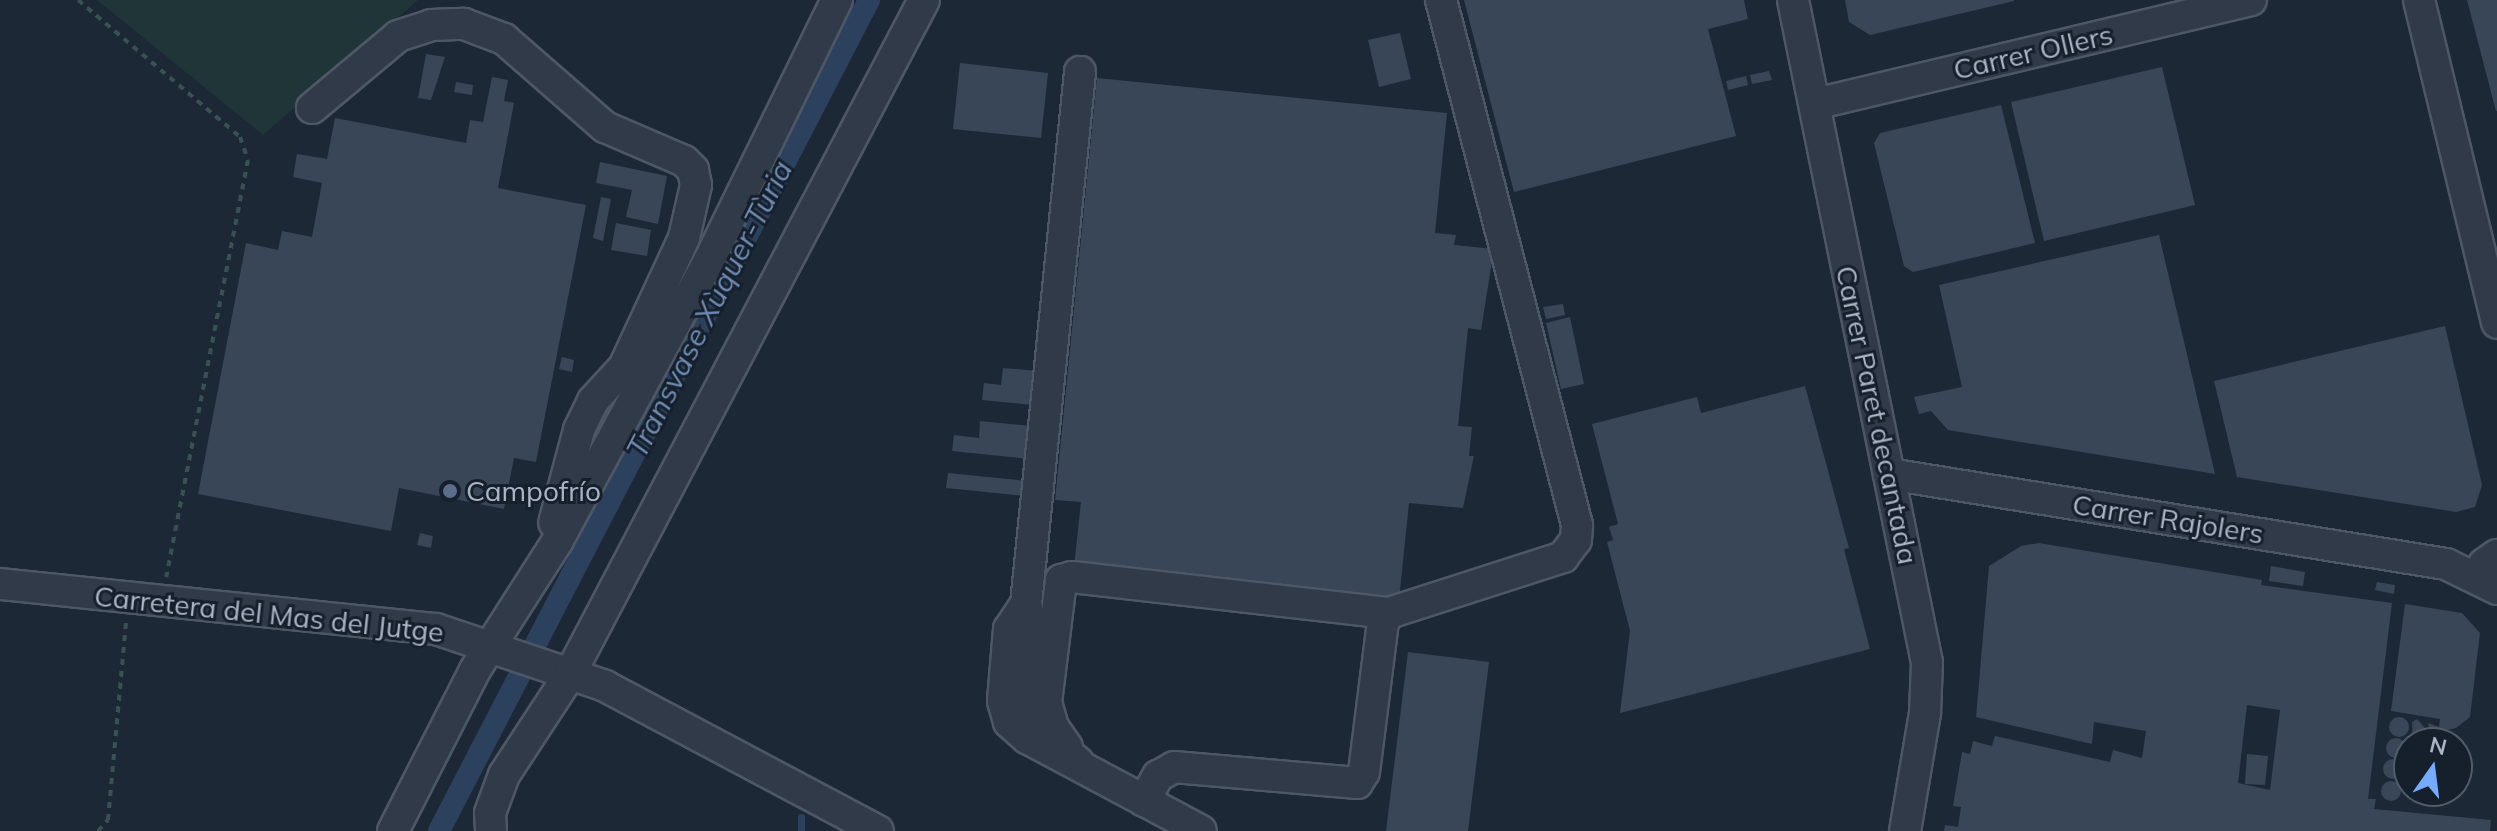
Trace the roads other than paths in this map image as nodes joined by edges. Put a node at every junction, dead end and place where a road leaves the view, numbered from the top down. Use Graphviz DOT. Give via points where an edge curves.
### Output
graph roads {
  1 [pos="837,0"];
  2 [pos="924,0"];
  3 [pos="1441,0"];
  4 [pos="1793,0"];
  5 [pos="2251,0"];
  6 [pos="2419,0"];
  7 [pos="1080,72"];
  8 [pos="1815,104"];
  9 [pos="312,108"];
  10 [pos="2483,206"];
  11 [pos="2497,323"];
  12 [pos="1889,474"];
  13 [pos="558,540"];
  14 [pos="2494,568"];
  15 [pos="0,584"];
  16 [pos="1389,613"];
  17 [pos="500,649"];
  18 [pos="563,671"];
  19 [pos="1078,762"];
  20 [pos="1144,801"];
  21 [pos="393,831"];
  22 [pos="491,831"];
  23 [pos="878,831"];
  24 [pos="1201,831"];
  25 [pos="1905,831"];
  1 -- 13 [label="street" via="709,261"];
  2 -- 18 [label="street"];
  3 -- 16 [label="street" via="1577,525 1576,540 1563,557"];
  4 -- 8 [label="street, Carrer Paret decantada"];
  5 -- 8 [label="street, Carrer Ollers"];
  6 -- 10 [label="street"];
  7 -- 19 [label="street" via="1026,604 1031,625 1024,705 1030,724"];
  8 -- 12 [label="street, Carrer Paret decantada"];
  9 -- 13 [label="street" via="398,36 431,25 464,24 504,39 605,127 684,161 693,170 696,185 684,238 624,367 593,401 579,430 552,515"];
  10 -- 11 [label="street"];
  12 -- 14 [label="street, Carrer Rajolers"];
  12 -- 25 [label="street, Carrer Paret decantada" via="1927,663 1925,713"];
  13 -- 17 [label="street"];
  15 -- 17 [label="street, Carretera del Mas del Jutge" via="436,629"];
  16 -- 19 [label="street" via="1072,577 1061,580 1046,703 1053,727"];
  16 -- 20 [label="street" via="1383,622 1364,772 1357,783 1174,767 1158,776"];
  17 -- 18 [label="street, Carretera del Mas del Jutge"];
  17 -- 21 [label="street"];
  18 -- 22 [label="street" via="504,775 490,813"];
  18 -- 23 [label="street, Carretera del Mas del Jutge" via="670,718"];
  19 -- 20 [label="street"];
  20 -- 24 [label="street"];
}
